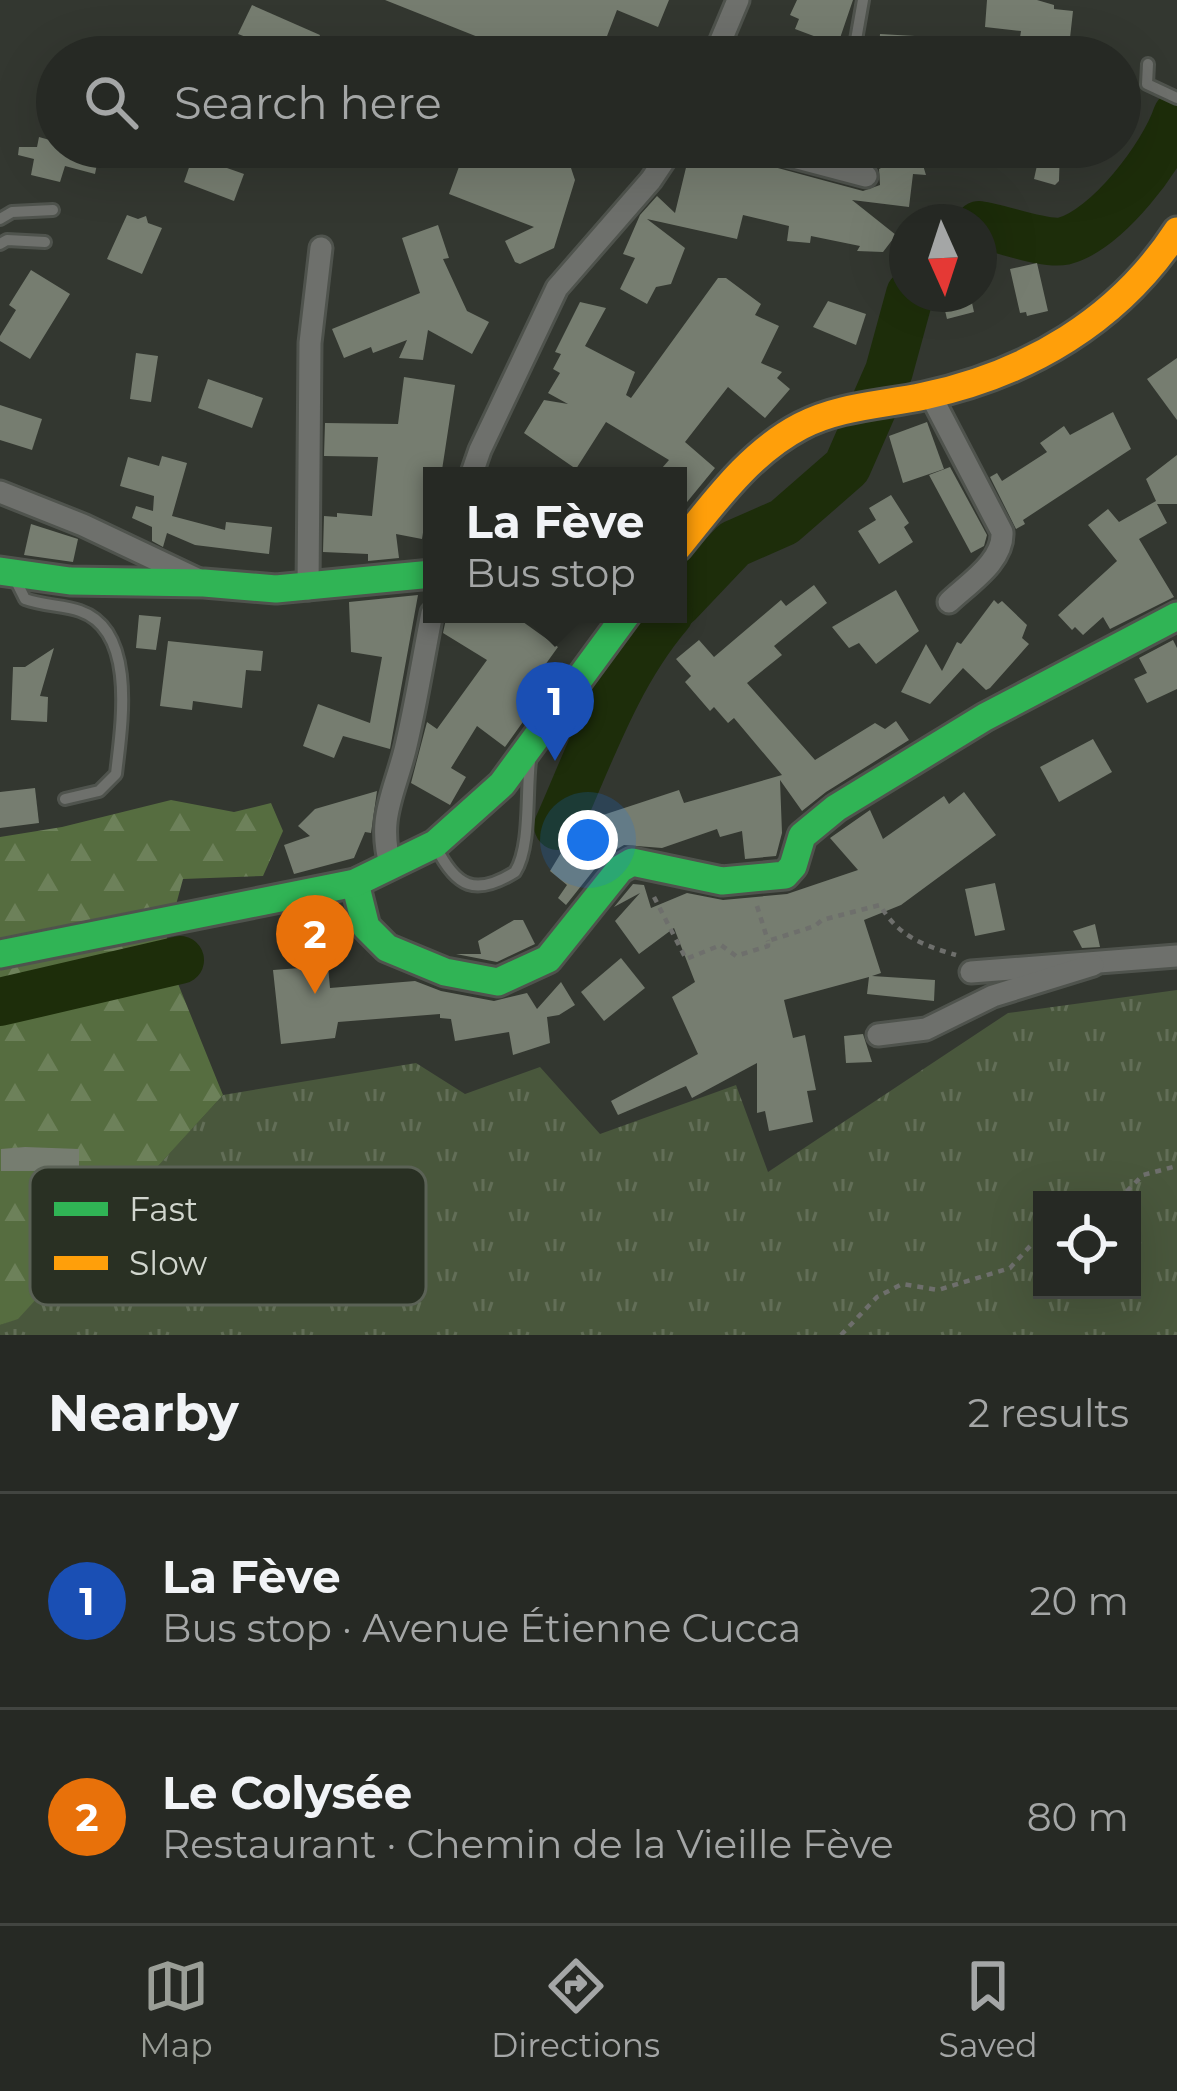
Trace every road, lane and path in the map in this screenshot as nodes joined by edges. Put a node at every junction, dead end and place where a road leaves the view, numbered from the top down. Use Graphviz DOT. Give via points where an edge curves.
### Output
graph roads {
  1 [pos="738,0"];
  2 [pos="862,0"];
  3 [pos="723,36"];
  4 [pos="856,36"];
  5 [pos="1148,64"];
  6 [pos="1172,97"];
  7 [pos="659,168"];
  8 [pos="850,168"];
  9 [pos="866,176"];
  10 [pos="52,210"];
  11 [pos="0,219"];
  12 [pos="1177,231"];
  13 [pos="45,242"];
  14 [pos="0,244"];
  15 [pos="321,248"];
  16 [pos="930,394"];
  17 [pos="474,467"];
  18 [pos="0,492"];
  19 [pos="687,536"];
  20 [pos="6,572"];
  21 [pos="423,575"];
  22 [pos="205,583"];
  23 [pos="308,589"];
  24 [pos="950,602"];
  25 [pos="1177,616"];
  26 [pos="430,623"];
  27 [pos="621,623"];
  28 [pos="532,746"];
  29 [pos="64,799"];
  30 [pos="435,844"];
  31 [pos="391,868"];
  32 [pos="749,881"];
  33 [pos="355,883"];
  34 [pos="650,887"];
  35 [pos="768,941"];
  36 [pos="0,954"];
  37 [pos="1177,956"];
  38 [pos="967,964"];
  39 [pos="1093,965"];
  40 [pos="878,1035"];
  41 [pos="1177,1166"];
  42 [pos="1127,1191"];
  43 [pos="1033,1244"];
  44 [pos="841,1335"];
  1 -- 3 [label="street"];
  2 -- 4 [label="lane"];
  5 -- 6 [label="lane" via="1147,84"];
  7 -- 17 [label="street" via="557,288"];
  8 -- 9 [label="street"];
  10 -- 11 [label="lane"];
  12 -- 16 [label="street" via="1139,283 1072,340"];
  13 -- 14 [label="lane"];
  15 -- 23 [label="street" via="310,343"];
  16 -- 19 [label="street" via="844,409 794,430"];
  16 -- 24 [label="street" via="1002,532 997,556"];
  18 -- 22 [label="street"];
  20 -- 22 [label="street"];
  20 -- 29 [label="lane" via="25,599 99,621 117,650 116,774 99,791"];
  21 -- 23 [label="street"];
  22 -- 23 [label="street"];
  25 -- 32 [label="street" via="906,764 809,827 785,875"];
  26 -- 31 [label="street" via="385,815"];
  27 -- 28 [label="street"];
  28 -- 30 [label="street"];
  28 -- 30 [label="lane" via="526,847 515,872 470,886 447,869"];
  30 -- 31 [label="street"];
  31 -- 33 [label="street"];
  32 -- 33 [label="street" via="632,862 548,958 498,982 387,948 366,926"];
  32 -- 35 [label="path"];
  33 -- 36 [label="street"];
  34 -- 35 [label="path" via="686,959 721,945 736,956"];
  35 -- 38 [label="path" via="880,905 903,936"];
  37 -- 39 [label="street"];
  38 -- 39 [label="street"];
  39 -- 40 [label="street" via="993,996 926,1029"];
  41 -- 42 [label="path" via="1143,1174"];
  43 -- 44 [label="path" via="1010,1268 938,1290 902,1285"];
}
